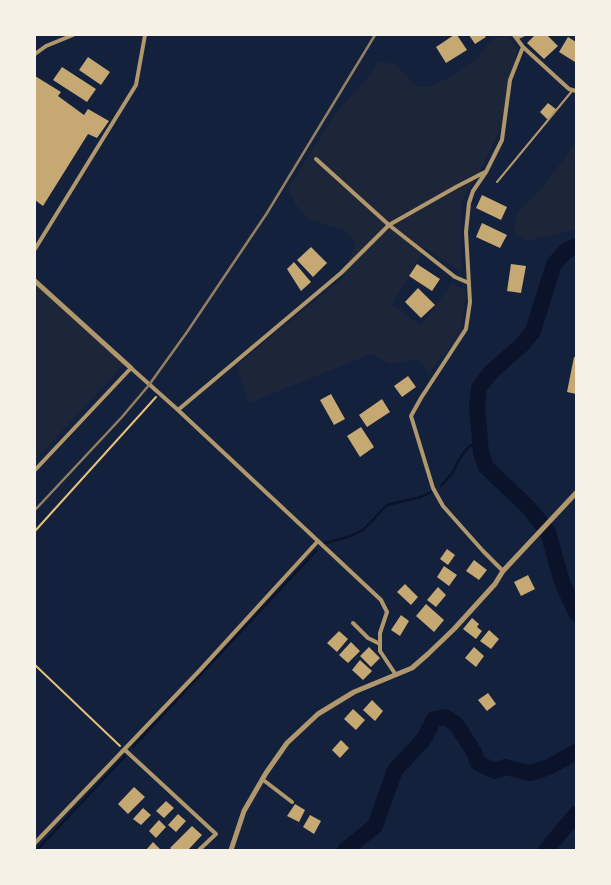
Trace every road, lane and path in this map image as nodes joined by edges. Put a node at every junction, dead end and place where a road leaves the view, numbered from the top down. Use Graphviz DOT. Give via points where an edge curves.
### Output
graph roads {
  1 [pos="73,35"];
  2 [pos="145,35"];
  3 [pos="523,35"];
  4 [pos="515,37"];
  5 [pos="523,47"];
  6 [pos="35,54"];
  7 [pos="574,91"];
  8 [pos="316,159"];
  9 [pos="486,172"];
  10 [pos="497,182"];
  11 [pos="389,225"];
  12 [pos="35,249"];
  13 [pos="35,281"];
  14 [pos="469,283"];
  15 [pos="131,368"];
  16 [pos="160,394"];
  17 [pos="178,410"];
  18 [pos="35,470"];
  19 [pos="576,493"];
  20 [pos="35,531"];
  21 [pos="318,541"];
  22 [pos="503,571"];
  23 [pos="353,623"];
  24 [pos="380,644"];
  25 [pos="35,665"];
  26 [pos="396,676"];
  27 [pos="125,750"];
  28 [pos="262,779"];
  29 [pos="292,802"];
  30 [pos="35,843"];
  31 [pos="199,850"];
  32 [pos="231,850"];
  1 -- 6 [label="street"];
  2 -- 12 [label="street" via="136,85"];
  3 -- 4 [label="street"];
  4 -- 5 [label="street"];
  5 -- 7 [label="street" via="569,90"];
  5 -- 9 [label="street" via="510,80 502,140"];
  7 -- 10 [label="lane"];
  8 -- 11 [label="street"];
  9 -- 11 [label="street"];
  9 -- 14 [label="street" via="472,191 469,203 466,232"];
  11 -- 14 [label="street" via="455,277"];
  11 -- 17 [label="street" via="341,273"];
  13 -- 15 [label="street"];
  14 -- 22 [label="street" via="466,329 411,416 433,488 443,506"];
  15 -- 16 [label="street"];
  15 -- 18 [label="street"];
  16 -- 17 [label="street"];
  16 -- 20 [label="path"];
  17 -- 21 [label="street"];
  19 -- 22 [label="street"];
  21 -- 24 [label="street" via="381,600 387,612"];
  21 -- 27 [label="street"];
  22 -- 26 [label="street" via="448,635 412,668"];
  23 -- 24 [label="street" via="368,638"];
  24 -- 26 [label="street" via="380,651"];
  25 -- 27 [label="path"];
  26 -- 28 [label="street" via="354,692 318,714 287,743"];
  27 -- 30 [label="street"];
  27 -- 31 [label="street" via="216,834"];
  28 -- 29 [label="street"];
  28 -- 32 [label="street" via="244,810"];
}
